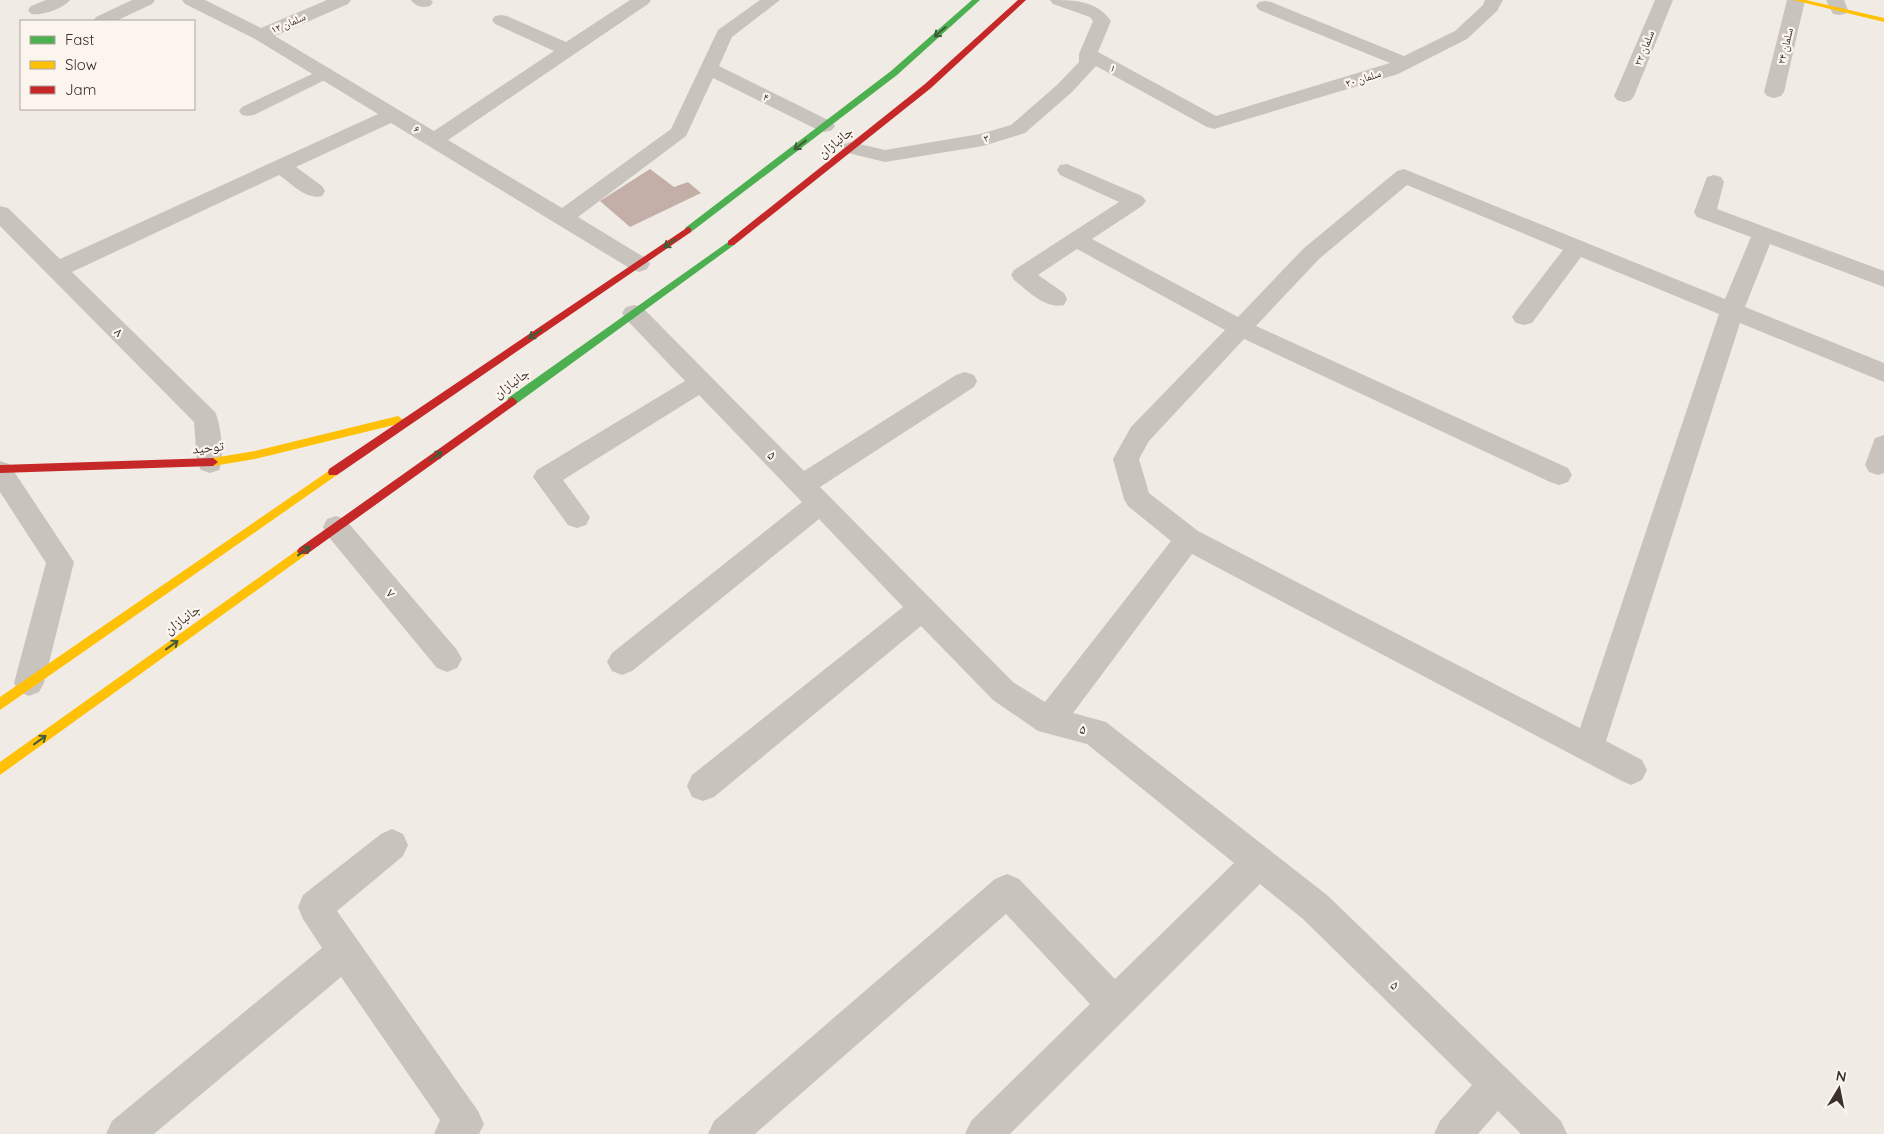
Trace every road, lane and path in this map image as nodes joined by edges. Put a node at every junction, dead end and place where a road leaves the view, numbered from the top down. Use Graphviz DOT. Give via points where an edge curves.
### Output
graph roads {
  1 [pos="61,0"];
  2 [pos="146,0"];
  3 [pos="191,0"];
  4 [pos="342,0"];
  5 [pos="642,0"];
  6 [pos="771,0"];
  7 [pos="976,0"];
  8 [pos="1022,0"];
  9 [pos="1059,0"];
  10 [pos="1494,0"];
  11 [pos="1664,0"];
  12 [pos="1796,0"];
  13 [pos="1837,5"];
  14 [pos="1265,6"];
  15 [pos="37,10"];
  16 [pos="213,11"];
  17 [pos="104,20"];
  18 [pos="191,20"];
  19 [pos="501,20"];
  20 [pos="1884,20"];
  21 [pos="261,35"];
  22 [pos="568,50"];
  23 [pos="1088,54"];
  24 [pos="1405,63"];
  25 [pos="708,68"];
  26 [pos="326,73"];
  27 [pos="1774,92"];
  28 [pos="1624,96"];
  29 [pos="248,111"];
  30 [pos="394,114"];
  31 [pos="1214,124"];
  32 [pos="824,126"];
  33 [pos="434,140"];
  34 [pos="850,148"];
  35 [pos="280,166"];
  36 [pos="1067,170"];
  37 [pos="1714,182"];
  38 [pos="315,191"];
  39 [pos="0,213"];
  40 [pos="563,218"];
  41 [pos="1762,234"];
  42 [pos="1077,240"];
  43 [pos="1577,248"];
  44 [pos="639,264"];
  45 [pos="56,270"];
  46 [pos="1884,279"];
  47 [pos="1056,299"];
  48 [pos="1732,311"];
  49 [pos="634,313"];
  50 [pos="1524,317"];
  51 [pos="1240,328"];
  52 [pos="1884,373"];
  53 [pos="965,381"];
  54 [pos="702,382"];
  55 [pos="414,416"];
  56 [pos="210,463"];
  57 [pos="0,470"];
  58 [pos="1559,475"];
  59 [pos="811,494"];
  60 [pos="577,517"];
  61 [pos="336,527"];
  62 [pos="1188,538"];
  63 [pos="922,608"];
  64 [pos="447,659"];
  65 [pos="622,662"];
  66 [pos="29,683"];
  67 [pos="0,704"];
  68 [pos="1049,721"];
  69 [pos="1590,748"];
  70 [pos="0,769"];
  71 [pos="1631,770"];
  72 [pos="702,786"];
  73 [pos="392,845"];
  74 [pos="1258,862"];
  75 [pos="344,952"];
  76 [pos="1115,1004"];
  77 [pos="1497,1084"];
  78 [pos="125,1134"];
  79 [pos="453,1134"];
  80 [pos="727,1134"];
  81 [pos="984,1134"];
  82 [pos="1453,1134"];
  83 [pos="1548,1134"];
  1 -- 15 [label="street"];
  2 -- 17 [label="street"];
  3 -- 16 [label="street, ۶"];
  4 -- 21 [label="street, سلمان ۱۲"];
  5 -- 22 [label="street"];
  6 -- 25 [label="street" via="724,34"];
  7 -- 32 [label="street, جانبازان, one-way" via="894,73"];
  8 -- 34 [label="street, جانبازان" via="928,86"];
  9 -- 23 [label="street" via="1096,13 1102,21"];
  10 -- 24 [label="street, سلمان ۲۰" via="1491,7 1461,36"];
  11 -- 28 [label="street, سلمان ۲۲"];
  12 -- 13 [label="street"];
  12 -- 27 [label="street, سلمان ۲۴"];
  13 -- 20 [label="street"];
  14 -- 24 [label="street"];
  16 -- 18 [label="street"];
  16 -- 21 [label="street, ۶"];
  19 -- 22 [label="street"];
  21 -- 26 [label="street, ۶"];
  22 -- 33 [label="street"];
  23 -- 31 [label="street, ۱"];
  23 -- 34 [label="street, ۳" via="1088,62 1065,88 1018,129 983,140 884,156"];
  24 -- 31 [label="street, سلمان ۲۰"];
  25 -- 32 [label="street, ۴"];
  25 -- 40 [label="street" via="679,132"];
  26 -- 29 [label="lane"];
  26 -- 30 [label="street, ۶"];
  30 -- 33 [label="street, ۶"];
  30 -- 35 [label="street"];
  32 -- 44 [label="street, جانبازان, one-way" via="709,220"];
  33 -- 40 [label="street, ۶"];
  34 -- 49 [label="street, جانبازان"];
  35 -- 38 [label="street"];
  35 -- 45 [label="street"];
  36 -- 42 [label="street" via="1135,202"];
  37 -- 41 [label="street" via="1705,212"];
  39 -- 45 [label="street, ۸"];
  40 -- 44 [label="street, ۶"];
  41 -- 46 [label="street"];
  41 -- 48 [label="street"];
  42 -- 47 [label="street" via="1022,275"];
  42 -- 51 [label="street"];
  43 -- 48 [label="street"];
  43 -- 50 [label="street"];
  43 -- 51 [label="street" via="1404,176 1311,254"];
  44 -- 55 [label="street, جانبازان, one-way"];
  45 -- 56 [label="street, ۸" via="206,419"];
  48 -- 52 [label="street"];
  48 -- 69 [label="street"];
  49 -- 54 [label="street, ۵"];
  61 -- 49 [label="street, جانبازان, one-way"];
  51 -- 58 [label="street"];
  51 -- 62 [label="street" via="1140,434 1126,459 1137,499"];
  53 -- 59 [label="street"];
  54 -- 59 [label="street, ۵"];
  54 -- 60 [label="street" via="546,477"];
  55 -- 56 [label="street, توحید"];
  55 -- 66 [label="street, جانبازان"];
  56 -- 57 [label="street, توحید"];
  57 -- 66 [label="street" via="60,562"];
  59 -- 63 [label="street, ۵"];
  59 -- 65 [label="street"];
  61 -- 64 [label="street, ۷"];
  70 -- 61 [label="street, جانبازان, one-way"];
  62 -- 68 [label="street"];
  62 -- 69 [label="street"];
  63 -- 68 [label="street, ۵" via="1003,691"];
  63 -- 72 [label="street"];
  66 -- 67 [label="street, جانبازان"];
  68 -- 74 [label="street, ۵" via="1095,732"];
  69 -- 71 [label="street"];
  73 -- 75 [label="street" via="315,907"];
  74 -- 76 [label="street"];
  74 -- 77 [label="street, ۵" via="1314,907"];
  75 -- 78 [label="street"];
  75 -- 79 [label="street" via="465,1124"];
  76 -- 80 [label="street" via="1007,891"];
  76 -- 81 [label="street"];
  77 -- 82 [label="street"];
  77 -- 83 [label="street, ۵"];
}
